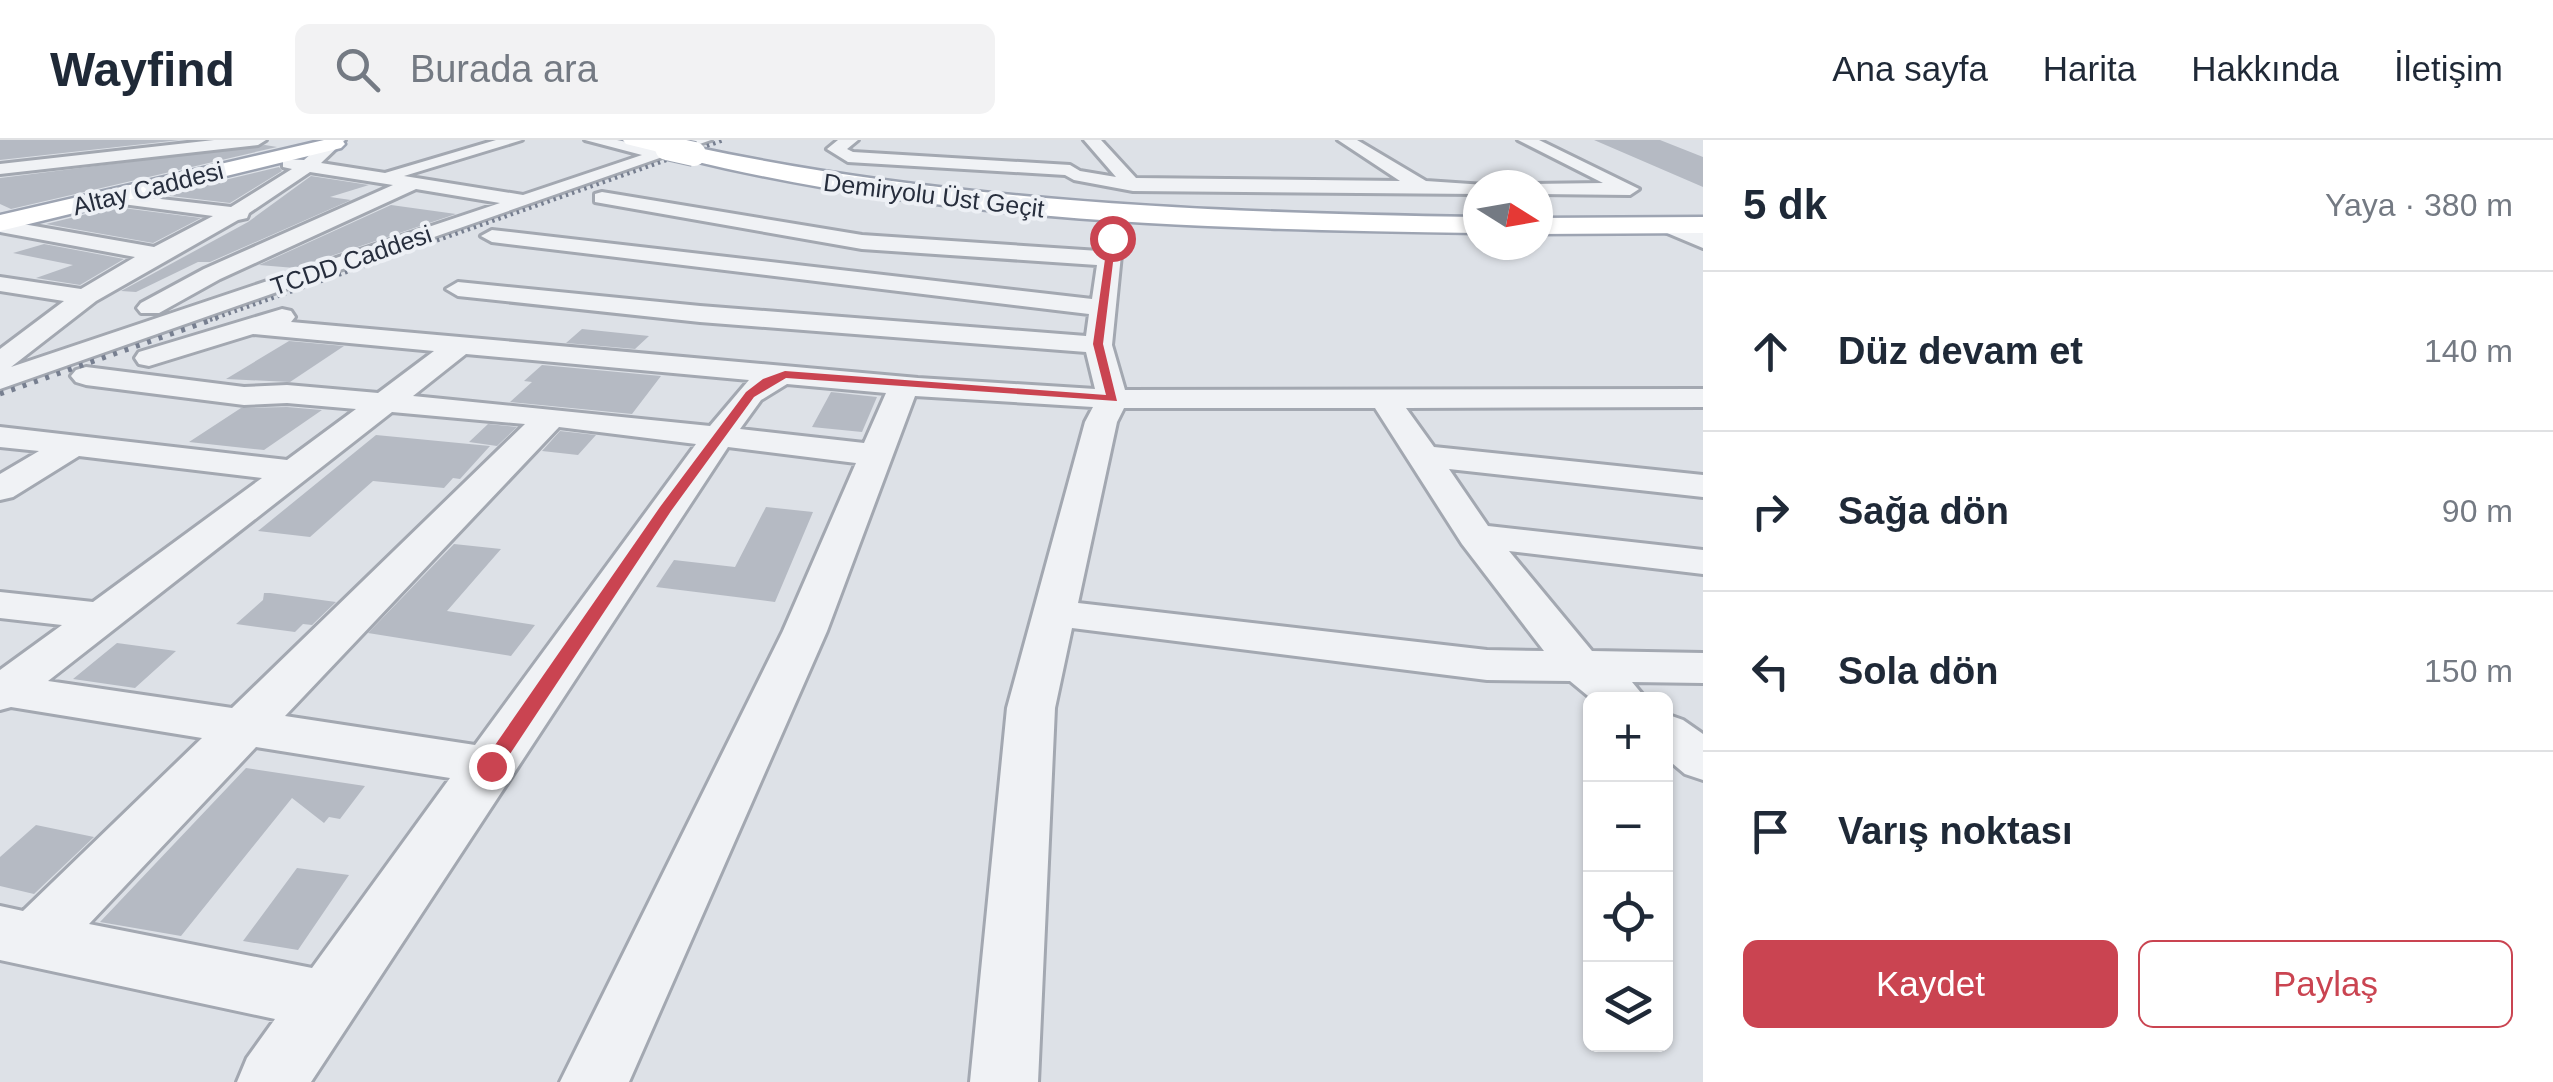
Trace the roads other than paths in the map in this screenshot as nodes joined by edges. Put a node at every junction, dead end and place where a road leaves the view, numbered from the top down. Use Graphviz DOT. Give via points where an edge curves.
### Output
graph roads {
  1 [pos="135,140"];
  2 [pos="514,140"];
  3 [pos="593,140"];
  4 [pos="850,140"];
  5 [pos="1092,140"];
  6 [pos="1346,140"];
  7 [pos="1526,140"];
  8 [pos="336,141"];
  9 [pos="624,142"];
  10 [pos="268,150"];
  11 [pos="683,150"];
  12 [pos="0,152"];
  13 [pos="181,154"];
  14 [pos="581,156"];
  15 [pos="34,164"];
  16 [pos="307,166"];
  17 [pos="0,169"];
  18 [pos="516,176"];
  19 [pos="80,181"];
  20 [pos="1132,184"];
  21 [pos="381,187"];
  22 [pos="1422,188"];
  23 [pos="1463,188"];
  24 [pos="1553,188"];
  25 [pos="468,192"];
  26 [pos="602,198"];
  27 [pos="106,199"];
  28 [pos="524,201"];
  29 [pos="233,214"];
  30 [pos="336,218"];
  31 [pos="4,220"];
  32 [pos="1463,222"];
  33 [pos="1703,222"];
  34 [pos="1553,223"];
  35 [pos="1553,223"];
  36 [pos="491,224"];
  37 [pos="1114,225"];
  38 [pos="1667,226"];
  39 [pos="531,241"];
  40 [pos="1703,241"];
  41 [pos="159,255"];
  42 [pos="437,257"];
  43 [pos="1110,259"];
  44 [pos="0,284"];
  45 [pos="310,306"];
  46 [pos="1103,308"];
  47 [pos="103,310"];
  48 [pos="415,318"];
  49 [pos="180,319"];
  50 [pos="256,327"];
  51 [pos="386,338"];
  52 [pos="0,339"];
  53 [pos="31,343"];
  54 [pos="462,344"];
  55 [pos="1098,344"];
  56 [pos="0,360"];
  57 [pos="785,375"];
  58 [pos="86,376"];
  59 [pos="0,380"];
  60 [pos="904,386"];
  61 [pos="1703,398"];
  62 [pos="1113,399"];
  63 [pos="1385,399"];
  64 [pos="386,402"];
  65 [pos="0,405"];
  66 [pos="551,417"];
  67 [pos="719,436"];
  68 [pos="0,437"];
  69 [pos="70,446"];
  70 [pos="877,456"];
  71 [pos="1423,456"];
  72 [pos="294,472"];
  73 [pos="1703,486"];
  74 [pos="0,489"];
  75 [pos="1476,536"];
  76 [pos="1703,562"];
  77 [pos="0,605"];
  78 [pos="1054,613"];
  79 [pos="103,616"];
  80 [pos="1576,663"];
  81 [pos="1703,668"];
  82 [pos="2,692"];
  83 [pos="1614,692"];
  84 [pos="244,728"];
  85 [pos="1673,737"];
  86 [pos="1703,760"];
  87 [pos="491,766"];
  88 [pos="17,936"];
  89 [pos="328,1001"];
  90 [pos="271,1082"];
  91 [pos="594,1082"];
  92 [pos="1004,1082"];
  1 -- 13 [label="street"];
  2 -- 21 [label="street"];
  3 -- 9 [label="street"];
  4 -- 20 [label="street" via="835,150 1070,170"];
  5 -- 20 [label="street"];
  6 -- 22 [label="street"];
  7 -- 24 [label="street" via="1630,188"];
  8 -- 10 [label="main road, Altay Caddesi"];
  8 -- 16 [label="street"];
  9 -- 11 [label="main road, Demiryolu Üst Geçit"];
  9 -- 14 [label="street"];
  10 -- 13 [label="street"];
  10 -- 16 [label="street"];
  10 -- 27 [label="main road, Altay Caddesi"];
  11 -- 26 [label="street"];
  11 -- 28 [label="street, TCDD Caddesi"];
  11 -- 32 [label="main road, Demiryolu Üst Geçit" via="832,183 1041,210"];
  12 -- 15 [label="street"];
  13 -- 15 [label="street"];
  13 -- 19 [label="street"];
  15 -- 17 [label="street"];
  15 -- 27 [label="street"];
  16 -- 21 [label="street"];
  16 -- 29 [label="street"];
  18 -- 25 [label="street"];
  20 -- 22 [label="street"];
  21 -- 25 [label="street" via="414,183"];
  21 -- 30 [label="street"];
  21 -- 36 [label="street"];
  22 -- 23 [label="street"];
  25 -- 28 [label="street"];
  26 -- 36 [label="street"];
  26 -- 43 [label="street" via="862,242"];
  27 -- 29 [label="street"];
  27 -- 31 [label="main road, Altay Caddesi"];
  28 -- 36 [label="street, TCDD Caddesi"];
  29 -- 30 [label="street"];
  29 -- 41 [label="street"];
  30 -- 47 [label="street" via="212,274"];
  31 -- 41 [label="street"];
  33 -- 34 [label="main road"];
  33 -- 38 [label="main road"];
  35 -- 38 [label="main road"];
  36 -- 39 [label="street"];
  36 -- 42 [label="street"];
  36 -- 49 [label="street, TCDD Caddesi"];
  37 -- 43 [label="street"];
  38 -- 40 [label="street"];
  39 -- 46 [label="street"];
  39 -- 55 [label="street" via="451,294"];
  41 -- 47 [label="street"];
  43 -- 46 [label="street"];
  44 -- 47 [label="street"];
  45 -- 50 [label="street"];
  46 -- 55 [label="street"];
  47 -- 49 [label="street"];
  47 -- 53 [label="street"];
  48 -- 51 [label="street"];
  49 -- 59 [label="street, TCDD Caddesi"];
  50 -- 51 [label="street"];
  50 -- 58 [label="street"];
  51 -- 54 [label="street"];
  52 -- 53 [label="street"];
  53 -- 56 [label="street"];
  54 -- 57 [label="street"];
  54 -- 64 [label="street"];
  55 -- 62 [label="street"];
  57 -- 60 [label="street"];
  57 -- 67 [label="street" via="750,394"];
  58 -- 64 [label="street" via="244,396"];
  58 -- 65 [label="street"];
  60 -- 62 [label="street"];
  60 -- 70 [label="street"];
  61 -- 63 [label="street"];
  62 -- 63 [label="street"];
  62 -- 78 [label="street" via="1100,422"];
  63 -- 71 [label="street"];
  64 -- 66 [label="street"];
  64 -- 72 [label="street"];
  66 -- 67 [label="street"];
  66 -- 84 [label="street"];
  67 -- 70 [label="street"];
  67 -- 87 [label="street"];
  68 -- 69 [label="street"];
  69 -- 72 [label="street"];
  69 -- 74 [label="street"];
  70 -- 91 [label="street" via="805,631"];
  71 -- 73 [label="street"];
  71 -- 75 [label="street"];
  72 -- 79 [label="street"];
  75 -- 76 [label="street"];
  75 -- 80 [label="street"];
  77 -- 79 [label="street"];
  78 -- 80 [label="street" via="1487,664"];
  78 -- 92 [label="street" via="1031,708"];
  79 -- 82 [label="street"];
  80 -- 81 [label="street"];
  80 -- 83 [label="street"];
  82 -- 84 [label="street"];
  84 -- 87 [label="street"];
  84 -- 88 [label="street"];
  85 -- 86 [label="street"];
  87 -- 89 [label="street"];
  88 -- 89 [label="street"];
  89 -- 90 [label="street"];
}
